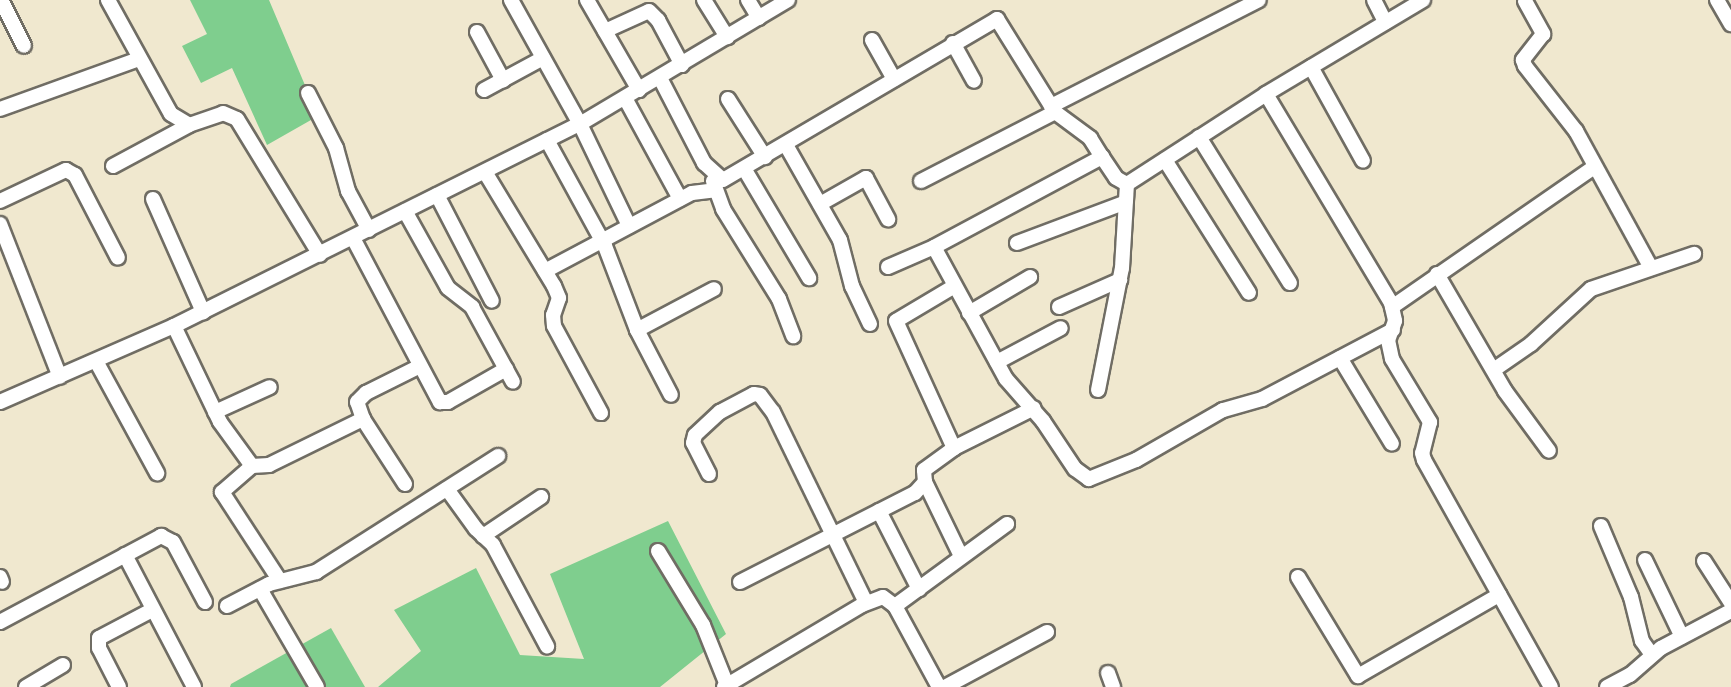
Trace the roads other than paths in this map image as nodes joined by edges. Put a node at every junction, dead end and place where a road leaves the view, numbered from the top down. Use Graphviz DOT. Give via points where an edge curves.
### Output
graph roads {
  1 [pos="1,0"];
  2 [pos="108,0"];
  3 [pos="511,0"];
  4 [pos="587,0"];
  5 [pos="704,0"];
  6 [pos="748,0"];
  7 [pos="788,0"];
  8 [pos="1259,0"];
  9 [pos="1374,0"];
  10 [pos="1422,0"];
  11 [pos="1525,2"];
  12 [pos="1723,2"];
  13 [pos="759,18"];
  14 [pos="1385,22"];
  15 [pos="1731,24"];
  16 [pos="605,31"];
  17 [pos="477,32"];
  18 [pos="727,37"];
  19 [pos="872,40"];
  20 [pos="953,44"];
  21 [pos="24,46"];
  22 [pos="543,58"];
  23 [pos="139,59"];
  24 [pos="682,65"];
  25 [pos="1311,67"];
  26 [pos="660,78"];
  27 [pos="894,79"];
  28 [pos="503,80"];
  29 [pos="974,81"];
  30 [pos="484,90"];
  31 [pos="639,90"];
  32 [pos="308,93"];
  33 [pos="1266,94"];
  34 [pos="625,98"];
  35 [pos="728,99"];
  36 [pos="0,109"];
  37 [pos="1053,109"];
  38 [pos="579,124"];
  39 [pos="189,125"];
  40 [pos="1199,138"];
  41 [pos="547,140"];
  42 [pos="786,145"];
  43 [pos="765,157"];
  44 [pos="1102,157"];
  45 [pos="1165,160"];
  46 [pos="1363,160"];
  47 [pos="113,166"];
  48 [pos="1594,167"];
  49 [pos="745,170"];
  50 [pos="485,172"];
  51 [pos="921,181"];
  52 [pos="714,183"];
  53 [pos="1126,184"];
  54 [pos="437,195"];
  55 [pos="153,199"];
  56 [pos="680,199"];
  57 [pos="0,201"];
  58 [pos="1126,202"];
  59 [pos="820,204"];
  60 [pos="405,211"];
  61 [pos="888,219"];
  62 [pos="0,224"];
  63 [pos="629,226"];
  64 [pos="369,230"];
  65 [pos="353,238"];
  66 [pos="602,240"];
  67 [pos="1017,243"];
  68 [pos="934,247"];
  69 [pos="1694,254"];
  70 [pos="320,255"];
  71 [pos="117,258"];
  72 [pos="888,267"];
  73 [pos="1651,268"];
  74 [pos="545,271"];
  75 [pos="1437,274"];
  76 [pos="1030,277"];
  77 [pos="809,278"];
  78 [pos="1120,280"];
  79 [pos="1290,283"];
  80 [pos="953,287"];
  81 [pos="714,289"];
  82 [pos="1249,293"];
  83 [pos="492,300"];
  84 [pos="1059,307"];
  85 [pos="1392,307"];
  86 [pos="203,312"];
  87 [pos="969,314"];
  88 [pos="870,324"];
  89 [pos="174,326"];
  90 [pos="1061,328"];
  91 [pos="637,330"];
  92 [pos="1393,330"];
  93 [pos="793,336"];
  94 [pos="1340,358"];
  95 [pos="96,362"];
  96 [pos="997,362"];
  97 [pos="420,366"];
  98 [pos="506,369"];
  99 [pos="1495,369"];
  100 [pos="60,377"];
  101 [pos="513,382"];
  102 [pos="270,387"];
  103 [pos="1098,390"];
  104 [pos="671,395"];
  105 [pos="0,402"];
  106 [pos="1034,408"];
  107 [pos="215,412"];
  108 [pos="601,413"];
  109 [pos="363,419"];
  110 [pos="1392,444"];
  111 [pos="954,448"];
  112 [pos="1549,451"];
  113 [pos="498,456"];
  114 [pos="252,466"];
  115 [pos="157,472"];
  116 [pos="709,474"];
  117 [pos="925,482"];
  118 [pos="405,483"];
  119 [pos="447,489"];
  120 [pos="542,497"];
  121 [pos="879,511"];
  122 [pos="1007,524"];
  123 [pos="1601,526"];
  124 [pos="832,535"];
  125 [pos="483,536"];
  126 [pos="658,551"];
  127 [pos="125,555"];
  128 [pos="961,556"];
  129 [pos="1645,560"];
  130 [pos="1704,561"];
  131 [pos="1298,578"];
  132 [pos="280,581"];
  133 [pos="740,582"];
  134 [pos="260,589"];
  135 [pos="919,589"];
  136 [pos="1499,595"];
  137 [pos="205,603"];
  138 [pos="866,603"];
  139 [pos="1731,603"];
  140 [pos="227,606"];
  141 [pos="895,606"];
  142 [pos="152,610"];
  143 [pos="1731,611"];
  144 [pos="0,621"];
  145 [pos="1047,632"];
  146 [pos="1682,638"];
  147 [pos="547,646"];
  148 [pos="1652,655"];
  149 [pos="63,665"];
  150 [pos="1108,673"];
  151 [pos="726,686"];
  152 [pos="26,687"];
  153 [pos="119,687"];
  154 [pos="194,687"];
  155 [pos="316,687"];
  156 [pos="939,687"];
  157 [pos="945,687"];
  158 [pos="1113,687"];
  159 [pos="1551,687"];
  160 [pos="1607,687"];
  1 -- 21 [label="street"];
  2 -- 23 [label="street"];
  3 -- 22 [label="street"];
  4 -- 16 [label="street"];
  5 -- 18 [label="street"];
  6 -- 13 [label="street"];
  7 -- 13 [label="street"];
  8 -- 37 [label="street"];
  9 -- 14 [label="street"];
  10 -- 14 [label="street"];
  11 -- 48 [label="street" via="1543,34 1523,60 1525,66 1571,123"];
  12 -- 15 [label="street"];
  13 -- 18 [label="street"];
  14 -- 25 [label="street"];
  16 -- 24 [label="street" via="649,11"];
  16 -- 31 [label="street"];
  17 -- 28 [label="street"];
  18 -- 24 [label="street"];
  19 -- 27 [label="street"];
  20 -- 27 [label="street"];
  20 -- 29 [label="street"];
  20 -- 37 [label="street" via="997,20"];
  22 -- 28 [label="street"];
  22 -- 38 [label="street"];
  23 -- 36 [label="street"];
  23 -- 39 [label="street" via="171,114"];
  24 -- 26 [label="street"];
  25 -- 33 [label="street"];
  25 -- 46 [label="street"];
  26 -- 31 [label="street"];
  26 -- 52 [label="street"];
  27 -- 42 [label="street"];
  28 -- 30 [label="street"];
  31 -- 34 [label="street"];
  32 -- 64 [label="street" via="336,148 348,191"];
  33 -- 40 [label="street"];
  33 -- 85 [label="street"];
  34 -- 38 [label="street"];
  34 -- 56 [label="street"];
  35 -- 43 [label="street"];
  37 -- 44 [label="street" via="1090,138"];
  37 -- 51 [label="street"];
  38 -- 41 [label="street"];
  38 -- 63 [label="street"];
  39 -- 47 [label="street"];
  39 -- 70 [label="street" via="223,113 237,119"];
  40 -- 45 [label="street"];
  40 -- 79 [label="street"];
  41 -- 50 [label="street"];
  41 -- 66 [label="street"];
  42 -- 43 [label="street"];
  42 -- 59 [label="street"];
  43 -- 49 [label="street"];
  44 -- 53 [label="street" via="1116,178"];
  44 -- 68 [label="street"];
  45 -- 53 [label="street"];
  45 -- 82 [label="street"];
  48 -- 73 [label="street"];
  48 -- 75 [label="street"];
  49 -- 52 [label="street"];
  49 -- 77 [label="street"];
  50 -- 54 [label="street"];
  50 -- 74 [label="street"];
  52 -- 56 [label="street"];
  52 -- 93 [label="street" via="779,299"];
  53 -- 58 [label="street"];
  54 -- 60 [label="street"];
  54 -- 83 [label="street"];
  55 -- 86 [label="street"];
  56 -- 63 [label="street"];
  57 -- 71 [label="street" via="66,170 75,175"];
  58 -- 67 [label="street"];
  58 -- 78 [label="street"];
  59 -- 61 [label="street" via="866,178"];
  59 -- 88 [label="street" via="845,251 852,286"];
  60 -- 64 [label="street"];
  60 -- 98 [label="street" via="448,288 472,307"];
  62 -- 100 [label="street"];
  63 -- 66 [label="street"];
  64 -- 65 [label="street"];
  65 -- 70 [label="street"];
  65 -- 97 [label="street"];
  66 -- 74 [label="street"];
  66 -- 91 [label="street"];
  68 -- 72 [label="street"];
  68 -- 80 [label="street"];
  69 -- 73 [label="street"];
  70 -- 86 [label="street"];
  73 -- 99 [label="street" via="1591,289 1531,344"];
  74 -- 108 [label="street" via="559,298 554,326"];
  75 -- 85 [label="street"];
  75 -- 99 [label="street"];
  76 -- 87 [label="street"];
  78 -- 84 [label="street"];
  78 -- 103 [label="street"];
  80 -- 87 [label="street"];
  80 -- 111 [label="street" via="896,321"];
  81 -- 91 [label="street"];
  85 -- 92 [label="street"];
  86 -- 89 [label="street"];
  87 -- 96 [label="street"];
  89 -- 95 [label="street"];
  89 -- 107 [label="street"];
  90 -- 96 [label="street"];
  91 -- 104 [label="street"];
  92 -- 94 [label="street"];
  92 -- 136 [label="street" via="1388,340 1392,359 1430,422 1422,453 1424,460"];
  94 -- 106 [label="street" via="1251,405 1223,410 1136,460 1089,479 1075,469"];
  94 -- 110 [label="street"];
  95 -- 100 [label="street"];
  95 -- 115 [label="street"];
  96 -- 106 [label="street" via="1006,380"];
  97 -- 98 [label="street" via="436,398 444,403"];
  97 -- 109 [label="street" via="360,397 357,402"];
  98 -- 101 [label="street"];
  99 -- 112 [label="street" via="1505,391"];
  100 -- 105 [label="street"];
  102 -- 107 [label="street"];
  106 -- 111 [label="street"];
  107 -- 114 [label="street"];
  109 -- 114 [label="street" via="269,465"];
  109 -- 118 [label="street"];
  111 -- 117 [label="street" via="924,470"];
  113 -- 119 [label="street"];
  114 -- 132 [label="street" via="222,492"];
  116 -- 124 [label="street" via="693,443 695,435 720,412 760,394 773,412"];
  117 -- 121 [label="street" via="915,493"];
  117 -- 128 [label="street"];
  119 -- 125 [label="street"];
  119 -- 132 [label="street" via="316,572"];
  120 -- 125 [label="street"];
  121 -- 124 [label="street"];
  121 -- 135 [label="street"];
  122 -- 128 [label="street"];
  123 -- 148 [label="street" via="1631,597 1641,641"];
  124 -- 133 [label="street"];
  124 -- 138 [label="street"];
  125 -- 147 [label="street" via="497,551"];
  126 -- 151 [label="street" via="703,625"];
  127 -- 137 [label="street" via="166,536 174,542"];
  127 -- 142 [label="street"];
  127 -- 144 [label="street"];
  128 -- 135 [label="street"];
  129 -- 146 [label="street"];
  130 -- 139 [label="street"];
  131 -- 136 [label="street" via="1358,676"];
  132 -- 134 [label="street"];
  134 -- 140 [label="street"];
  134 -- 155 [label="street"];
  135 -- 141 [label="street"];
  136 -- 159 [label="street"];
  138 -- 141 [label="street" via="883,597"];
  138 -- 151 [label="street"];
  141 -- 156 [label="street"];
  142 -- 153 [label="street" via="99,638 99,648"];
  142 -- 154 [label="street"];
  143 -- 146 [label="street"];
  145 -- 157 [label="street"];
  146 -- 148 [label="street"];
  148 -- 160 [label="street" via="1630,675"];
  149 -- 152 [label="street"];
  150 -- 158 [label="street"];
}
